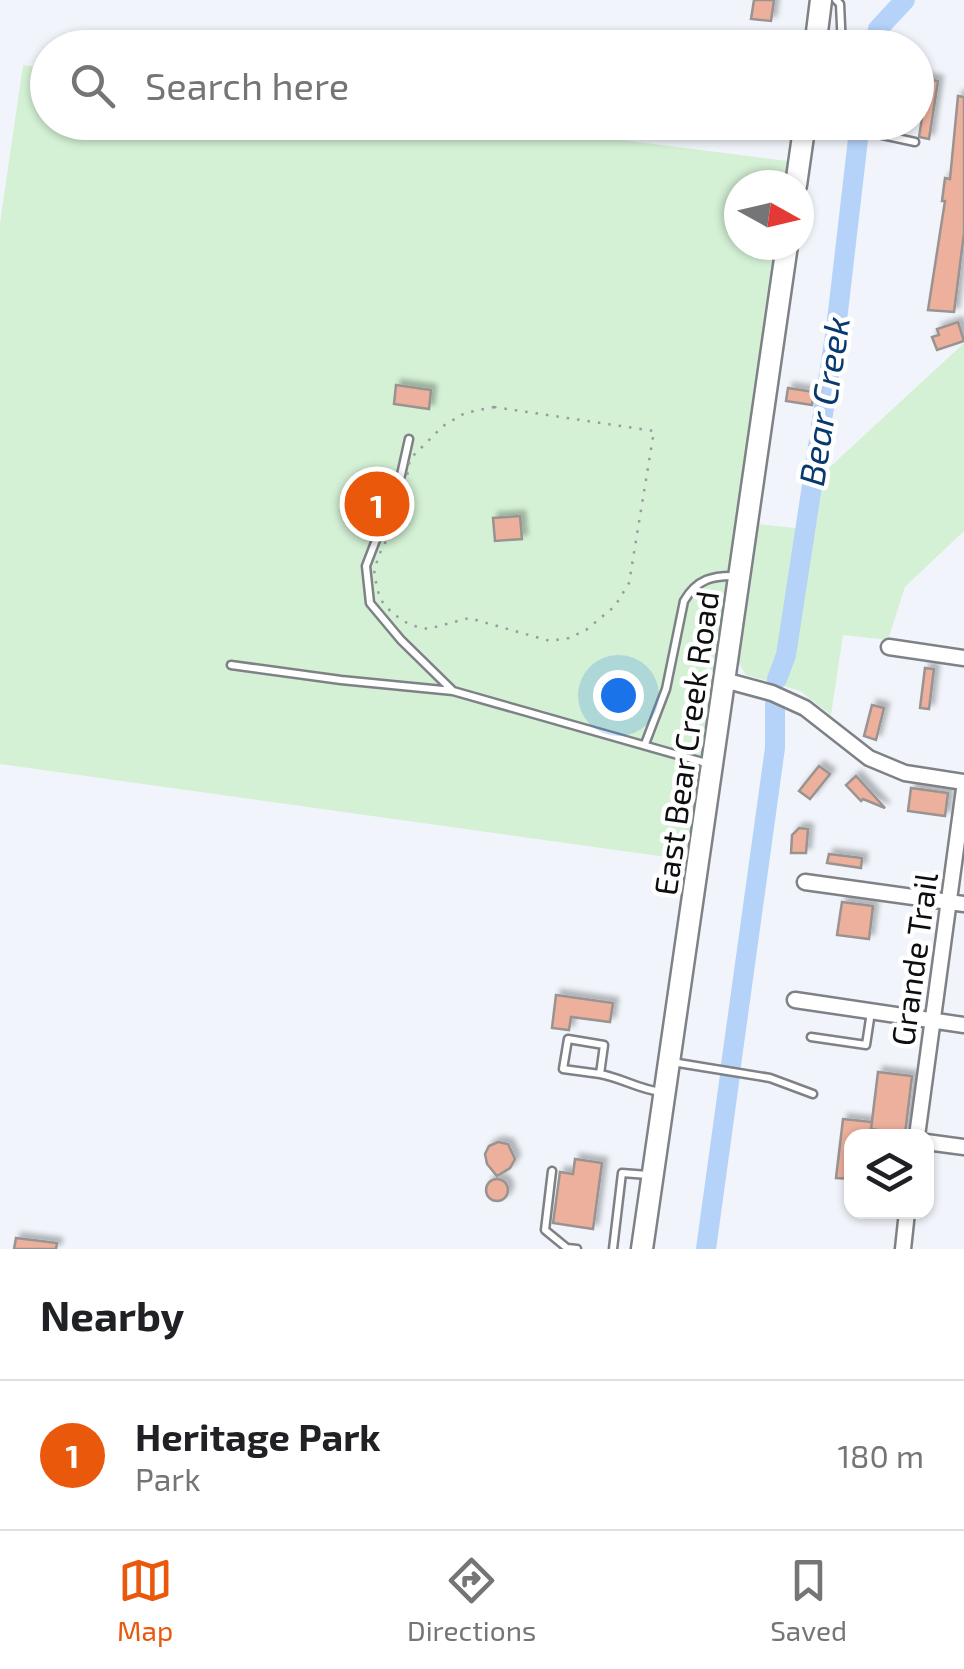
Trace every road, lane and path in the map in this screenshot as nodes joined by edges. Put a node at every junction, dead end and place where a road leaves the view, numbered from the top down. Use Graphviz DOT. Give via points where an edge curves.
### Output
graph roads {
  1 [pos="822,0"];
  2 [pos="836,0"];
  3 [pos="818,30"];
  4 [pos="841,30"];
  5 [pos="802,140"];
  6 [pos="905,140"];
  7 [pos="914,142"];
  8 [pos="798,170"];
  9 [pos="785,260"];
  10 [pos="654,431"];
  11 [pos="410,439"];
  12 [pos="738,576"];
  13 [pos="889,647"];
  14 [pos="964,658"];
  15 [pos="232,665"];
  16 [pos="724,680"];
  17 [pos="454,690"];
  18 [pos="645,745"];
  19 [pos="712,765"];
  20 [pos="964,785"];
  21 [pos="805,882"];
  22 [pos="956,903"];
  23 [pos="795,1000"];
  24 [pos="871,1011"];
  25 [pos="934,1020"];
  26 [pos="964,1025"];
  27 [pos="811,1037"];
  28 [pos="670,1061"];
  29 [pos="600,1074"];
  30 [pos="666,1092"];
  31 [pos="813,1094"];
  32 [pos="918,1129"];
  33 [pos="934,1143"];
  34 [pos="964,1147"];
  35 [pos="552,1170"];
  36 [pos="654,1176"];
  37 [pos="907,1219"];
  38 [pos="578,1249"];
  39 [pos="613,1249"];
  40 [pos="642,1249"];
  41 [pos="903,1249"];
  1 -- 3 [label="main road"];
  2 -- 4 [label="lane"];
  5 -- 8 [label="main road"];
  6 -- 7 [label="lane"];
  9 -- 12 [label="main road, East Bear Creek Road"];
  10 -- 10 [label="path" via="494,407 443,426 410,459 401,511 374,574 380,599 392,613 428,629 469,618 550,641 586,630 630,583"];
  11 -- 17 [label="lane" via="366,566 370,603"];
  12 -- 16 [label="main road, East Bear Creek Road"];
  12 -- 18 [label="lane" via="714,575 690,592"];
  13 -- 14 [label="street"];
  15 -- 17 [label="lane"];
  16 -- 19 [label="main road, East Bear Creek Road"];
  16 -- 20 [label="street" via="805,708 888,766"];
  17 -- 18 [label="lane"];
  18 -- 19 [label="lane"];
  19 -- 28 [label="main road, East Bear Creek Road"];
  20 -- 22 [label="street, Grande Trail"];
  21 -- 22 [label="street"];
  22 -- 25 [label="street, Grande Trail"];
  23 -- 24 [label="street"];
  24 -- 25 [label="street"];
  24 -- 27 [label="lane" via="866,1045"];
  25 -- 26 [label="street"];
  25 -- 32 [label="street, Grande Trail"];
  28 -- 30 [label="main road, East Bear Creek Road"];
  28 -- 31 [label="lane" via="770,1078"];
  29 -- 29 [label="lane" via="604,1045 568,1039 564,1069"];
  29 -- 30 [label="lane"];
  30 -- 36 [label="main road, East Bear Creek Road"];
  33 -- 34 [label="street"];
  35 -- 38 [label="lane" via="545,1230"];
  36 -- 39 [label="lane" via="622,1172"];
  36 -- 40 [label="main road, East Bear Creek Road"];
  37 -- 41 [label="street"];
}
